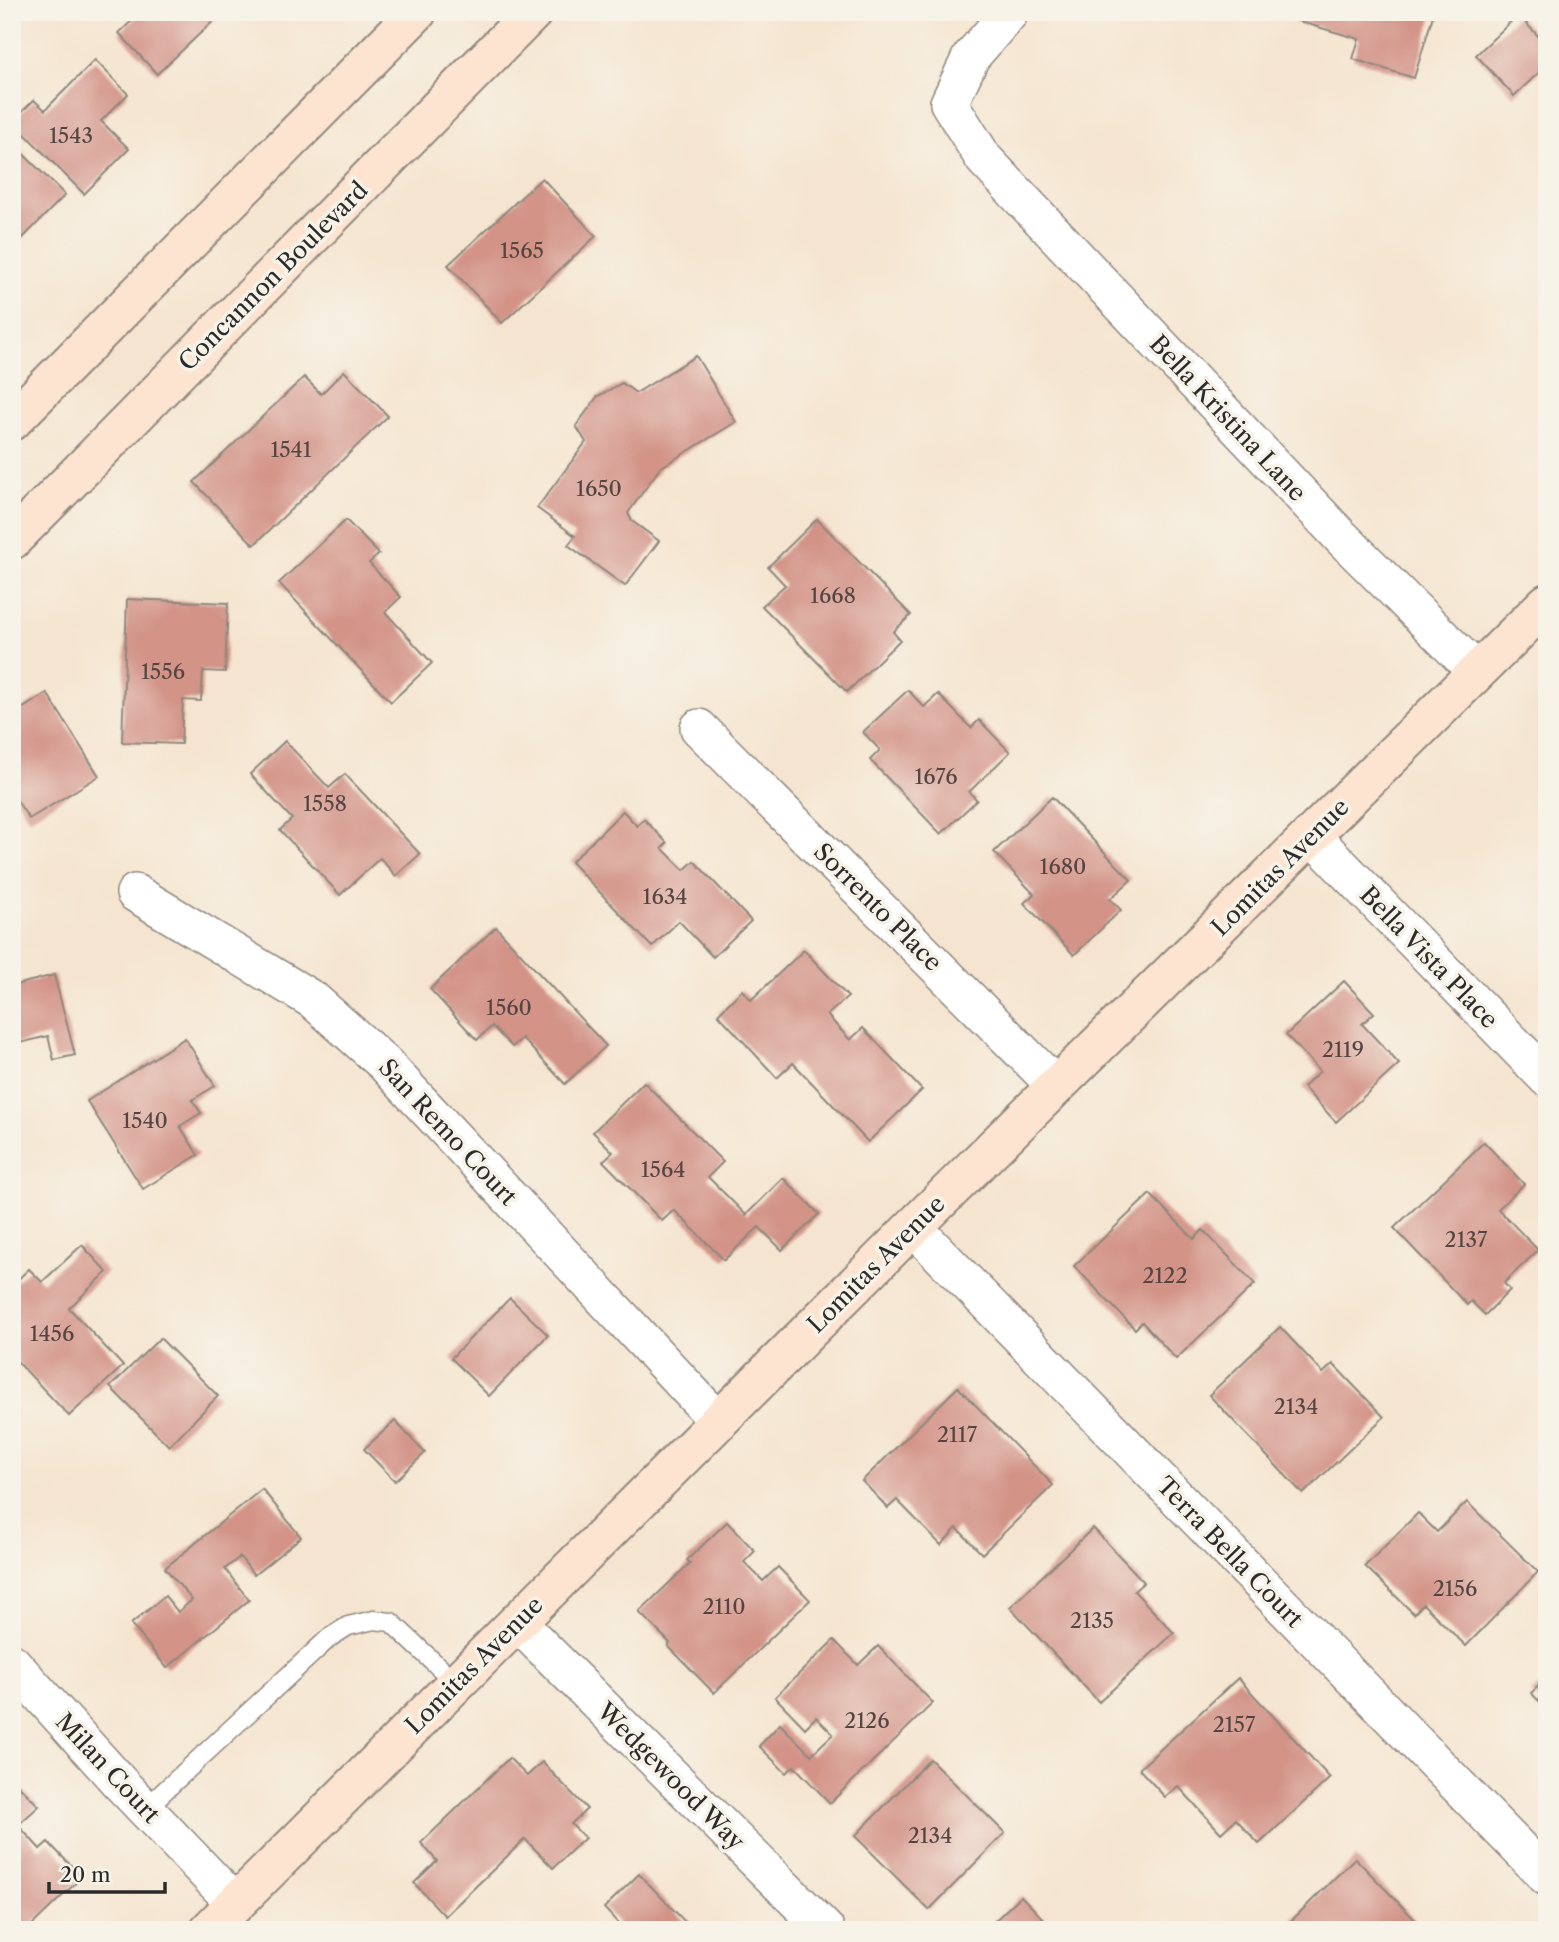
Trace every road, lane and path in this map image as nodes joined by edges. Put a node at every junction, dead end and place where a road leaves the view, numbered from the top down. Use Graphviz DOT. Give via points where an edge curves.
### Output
graph roads {
  1 [pos="416,12"];
  2 [pos="533,12"];
  3 [pos="1010,12"];
  4 [pos="12,421"];
  5 [pos="12,540"];
  6 [pos="1547,603"];
  7 [pos="1477,672"];
  8 [pos="699,728"];
  9 [pos="1312,836"];
  10 [pos="135,893"];
  11 [pos="1547,1078"];
  12 [pos="1056,1086"];
  13 [pos="913,1227"];
  14 [pos="719,1422"];
  15 [pos="517,1622"];
  16 [pos="12,1663"];
  17 [pos="456,1683"];
  18 [pos="145,1809"];
  19 [pos="1547,1877"];
  20 [pos="235,1903"];
  21 [pos="209,1930"];
  22 [pos="826,1930"];
  1 -- 4 [label="street"];
  2 -- 5 [label="street, Concannon Boulevard"];
  3 -- 7 [label="street, Bella Kristina Lane" via="971,57 949,103 984,159 1341,537"];
  6 -- 7 [label="street, Lomitas Avenue"];
  7 -- 9 [label="street, Lomitas Avenue"];
  8 -- 12 [label="street, Sorrento Place"];
  9 -- 11 [label="street, Bella Vista Place"];
  9 -- 12 [label="street, Lomitas Avenue"];
  10 -- 14 [label="street, San Remo Court" via="313,1000 384,1063"];
  12 -- 13 [label="street, Lomitas Avenue"];
  13 -- 14 [label="street, Lomitas Avenue"];
  13 -- 19 [label="street, Terra Bella Court"];
  14 -- 15 [label="street, Lomitas Avenue"];
  15 -- 17 [label="street, Lomitas Avenue"];
  15 -- 22 [label="street, Wedgewood Way"];
  16 -- 18 [label="street, Milan Court"];
  17 -- 18 [label="lane" via="391,1622 374,1620 348,1626 329,1638"];
  17 -- 20 [label="street, Lomitas Avenue"];
  18 -- 20 [label="street, Milan Court"];
  20 -- 21 [label="street, Lomitas Avenue"];
}
